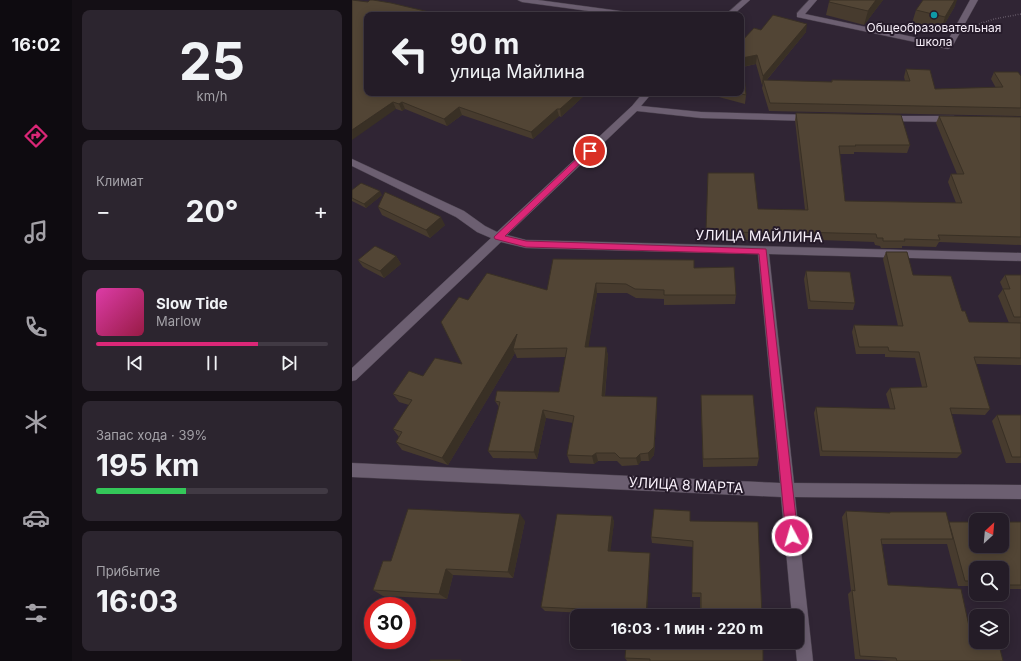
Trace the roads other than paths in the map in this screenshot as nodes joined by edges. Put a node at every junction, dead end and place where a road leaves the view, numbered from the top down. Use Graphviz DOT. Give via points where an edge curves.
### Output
graph roads {
  1 [pos="522,0"];
  2 [pos="746,0"];
  3 [pos="813,0"];
  4 [pos="974,0"];
  5 [pos="612,12"];
  6 [pos="732,12"];
  7 [pos="646,96"];
  8 [pos="636,108"];
  9 [pos="822,118"];
  10 [pos="878,118"];
  11 [pos="965,120"];
  12 [pos="352,162"];
  13 [pos="498,237"];
  14 [pos="763,251"];
  15 [pos="1021,257"];
  16 [pos="352,376"];
  17 [pos="352,470"];
  18 [pos="787,490"];
  19 [pos="1021,492"];
  20 [pos="805,661"];
  1 -- 5 [label="street"];
  2 -- 6 [label="street"];
  3 -- 4 [label="street" via="800,15 948,47"];
  7 -- 8 [label="street"];
  8 -- 9 [label="street" via="696,114"];
  8 -- 13 [label="street"];
  10 -- 11 [label="street"];
  12 -- 13 [label="street, УЛИЦА МАЙЛИНА" via="460,214"];
  13 -- 14 [label="street, УЛИЦА МАЙЛИНА" via="526,244"];
  13 -- 16 [label="street"];
  14 -- 15 [label="street, УЛИЦА МАЙЛИНА"];
  14 -- 18 [label="street"];
  17 -- 18 [label="street, УЛИЦА 8 МАРТА"];
  18 -- 19 [label="street, УЛИЦА 8 МАРТА"];
  18 -- 20 [label="street"];
}
